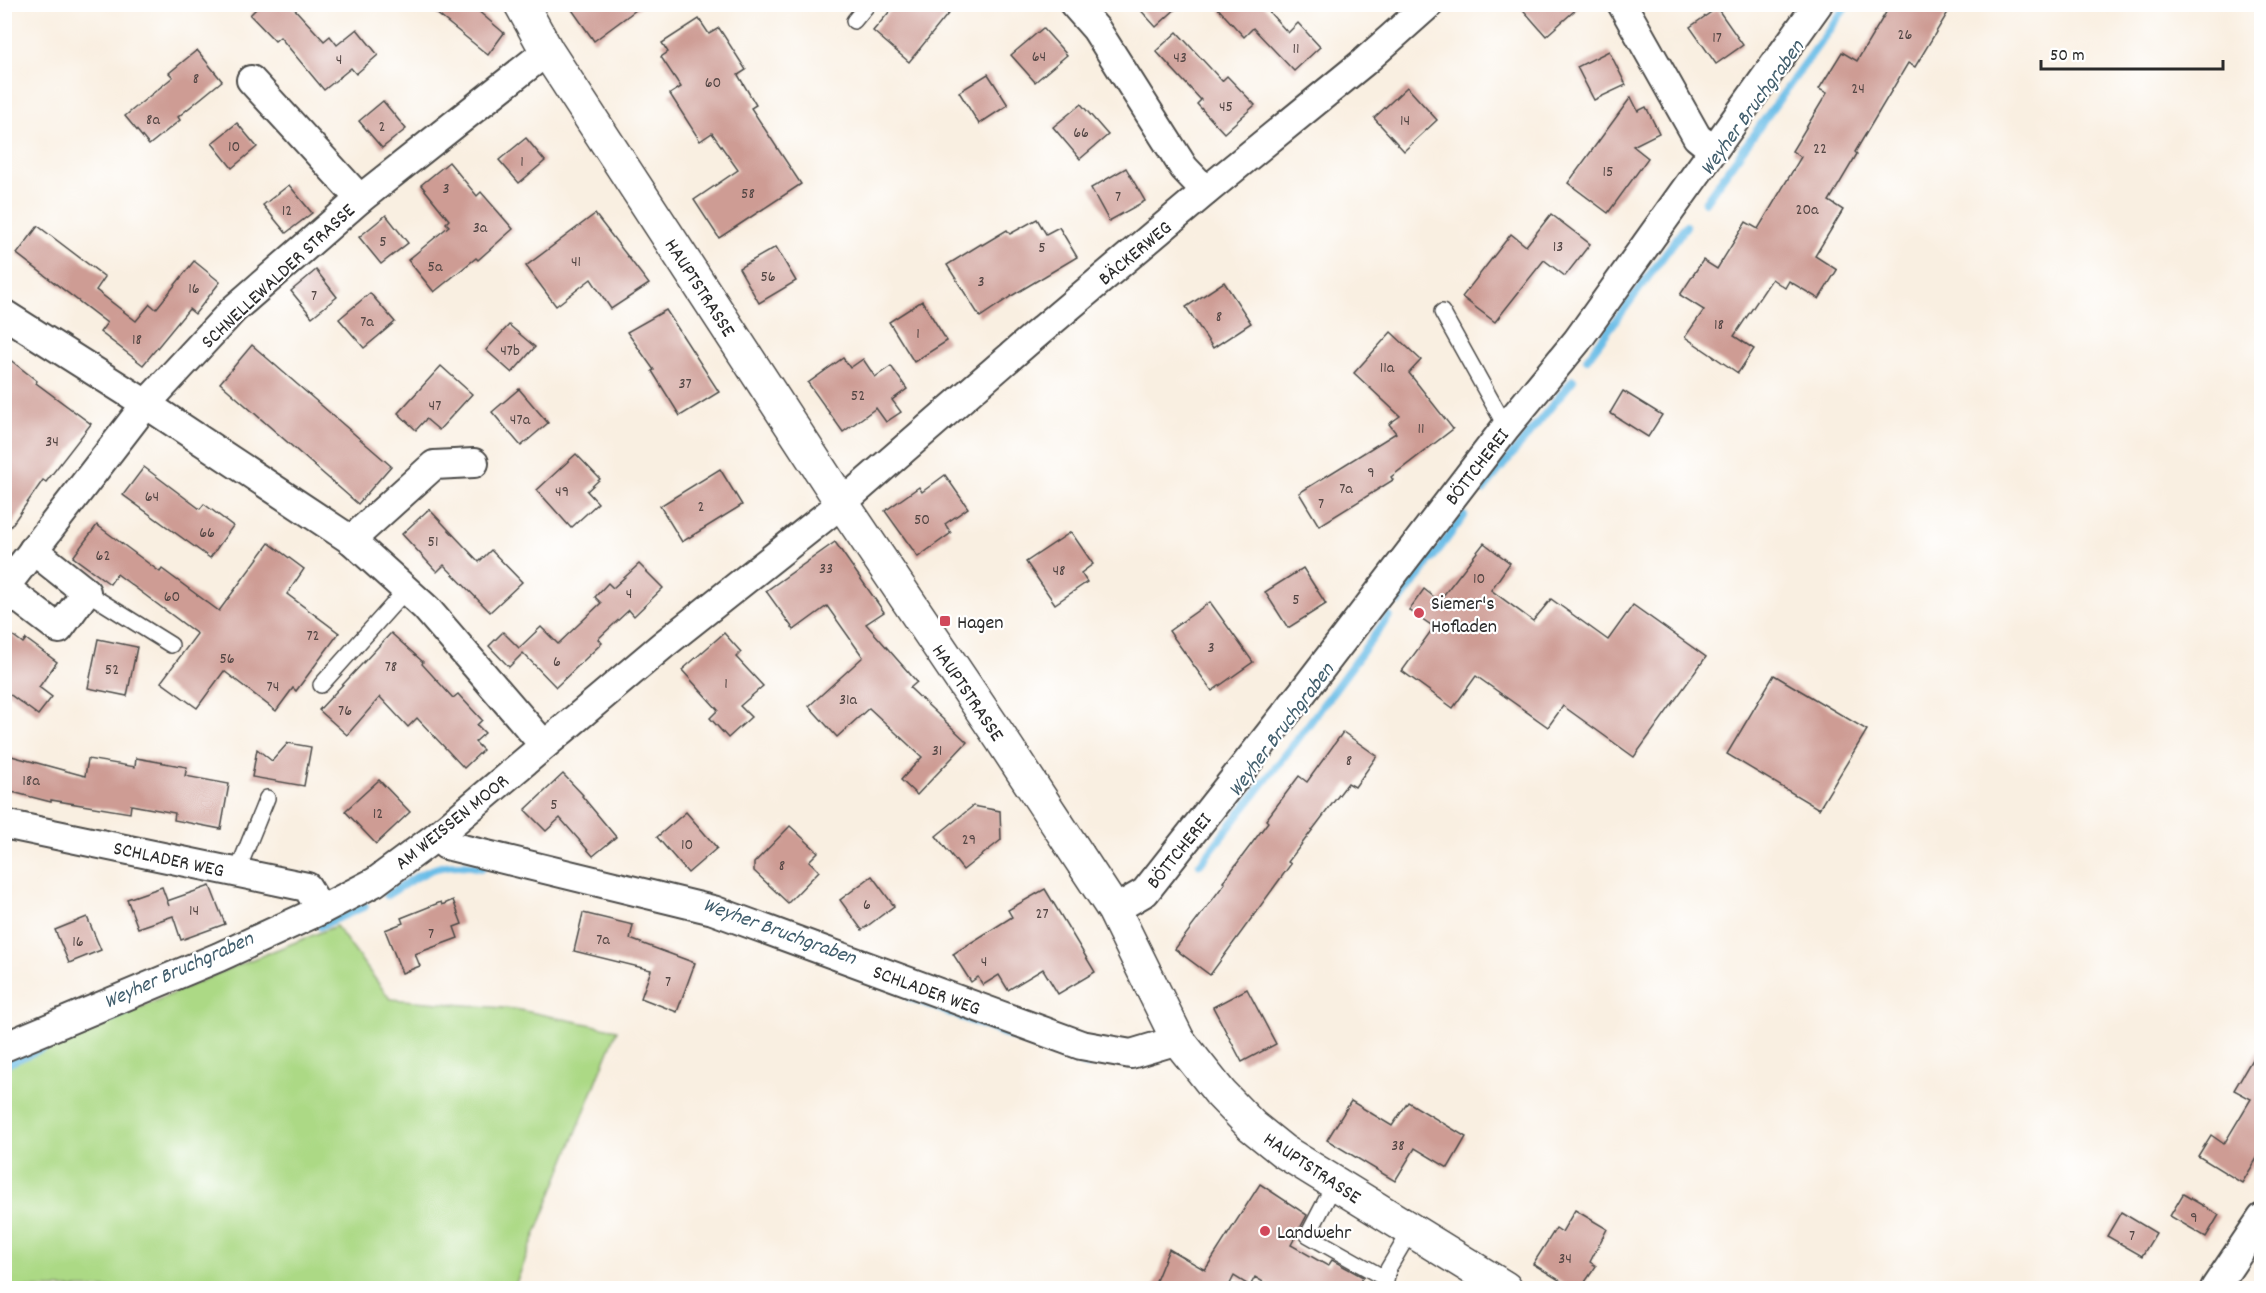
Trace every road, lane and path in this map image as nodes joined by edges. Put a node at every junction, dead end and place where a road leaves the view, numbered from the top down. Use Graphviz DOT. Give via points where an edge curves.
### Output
graph roads {
  1 [pos="521,4"];
  2 [pos="868,4"];
  3 [pos="1074,4"];
  4 [pos="1429,4"];
  5 [pos="1622,4"];
  6 [pos="1818,4"];
  7 [pos="854,21"];
  8 [pos="547,51"];
  9 [pos="251,80"];
  10 [pos="1713,150"];
  11 [pos="1206,191"];
  12 [pos="360,199"];
  13 [pos="1442,312"];
  14 [pos="4,314"];
  15 [pos="146,404"];
  16 [pos="1506,428"];
  17 [pos="474,463"];
  18 [pos="842,503"];
  19 [pos="351,540"];
  20 [pos="33,550"];
  21 [pos="5,587"];
  22 [pos="406,590"];
  23 [pos="86,592"];
  24 [pos="171,645"];
  25 [pos="321,685"];
  26 [pos="544,745"];
  27 [pos="267,798"];
  28 [pos="4,824"];
  29 [pos="437,836"];
  30 [pos="237,872"];
  31 [pos="321,910"];
  32 [pos="1114,910"];
  33 [pos="1178,1040"];
  34 [pos="4,1047"];
  35 [pos="1335,1183"];
  36 [pos="2262,1218"];
  37 [pos="1411,1230"];
  38 [pos="1386,1284"];
  39 [pos="1505,1288"];
  40 [pos="2215,1288"];
  1 -- 8 [label="main road, HAUPTSTRASSE"];
  2 -- 7 [label="lane"];
  3 -- 11 [label="street" via="1096,29 1184,168"];
  4 -- 11 [label="street, BÄCKERWEG"];
  5 -- 10 [label="street" via="1697,136"];
  6 -- 10 [label="street, BÖTTCHEREI"];
  8 -- 12 [label="street, SCHNELLEWALDER STRASSE"];
  8 -- 18 [label="main road, HAUPTSTRASSE"];
  9 -- 12 [label="street, SCHNELLEWALDER STRASSE"];
  10 -- 16 [label="street, BÖTTCHEREI" via="1577,341"];
  11 -- 18 [label="street, BÄCKERWEG"];
  12 -- 15 [label="street, SCHNELLEWALDER STRASSE" via="234,309"];
  13 -- 16 [label="lane"];
  14 -- 15 [label="street"];
  15 -- 19 [label="street"];
  15 -- 20 [label="street, SCHNELLEWALDER STRASSE"];
  16 -- 32 [label="street, BÖTTCHEREI" via="1145,892"];
  17 -- 19 [label="street" via="434,465"];
  18 -- 26 [label="street, AM WEISSEN MOOR"];
  18 -- 32 [label="main road, HAUPTSTRASSE"];
  19 -- 22 [label="street"];
  20 -- 21 [label="street, SCHNELLEWALDER STRASSE"];
  20 -- 23 [label="street"];
  21 -- 23 [label="street" via="59,628"];
  22 -- 25 [label="lane"];
  22 -- 26 [label="street"];
  23 -- 24 [label="lane"];
  26 -- 29 [label="street, AM WEISSEN MOOR"];
  27 -- 30 [label="lane"];
  28 -- 30 [label="street, SCHLADER WEG"];
  29 -- 31 [label="street, AM WEISSEN MOOR" via="375,882"];
  29 -- 33 [label="street, SCHLADER WEG" via="446,845 713,910 1081,1045 1131,1054"];
  30 -- 31 [label="street, SCHLADER WEG" via="307,887"];
  31 -- 34 [label="street, AM WEISSEN MOOR"];
  32 -- 33 [label="main road, HAUPTSTRASSE"];
  33 -- 35 [label="main road, HAUPTSTRASSE" via="1252,1126 1283,1151"];
  35 -- 37 [label="main road, HAUPTSTRASSE"];
  35 -- 38 [label="lane" via="1308,1234"];
  36 -- 40 [label="street"];
  37 -- 38 [label="lane" via="1388,1269"];
  37 -- 39 [label="main road, HAUPTSTRASSE"];
}
